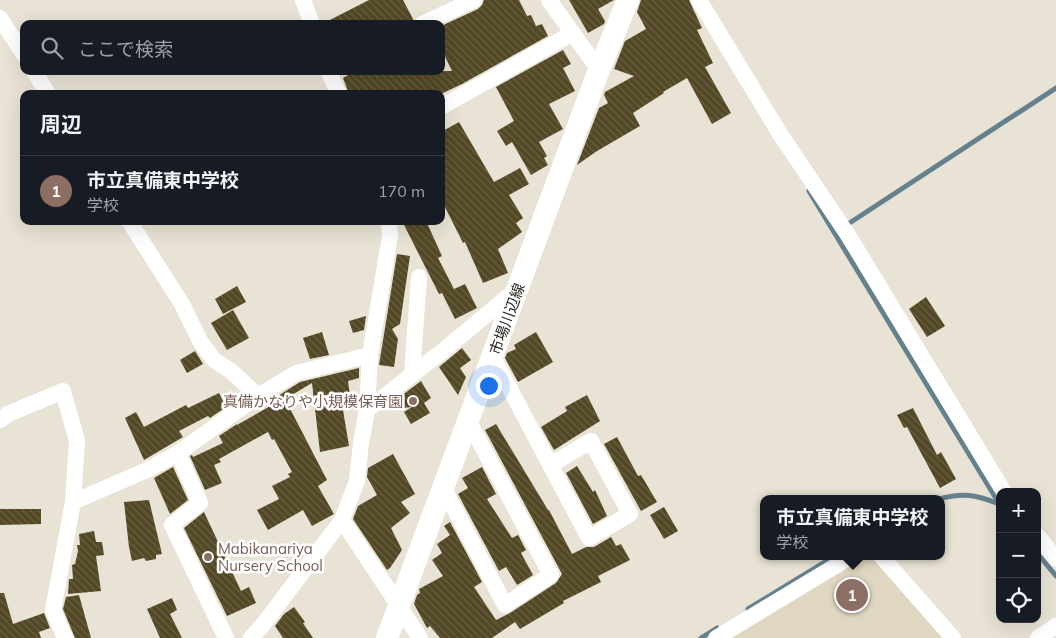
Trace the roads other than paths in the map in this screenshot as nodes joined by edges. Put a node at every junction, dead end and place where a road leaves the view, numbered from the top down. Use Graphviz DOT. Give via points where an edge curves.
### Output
graph roads {
  1 [pos="303,0"];
  2 [pos="474,0"];
  3 [pos="549,0"];
  4 [pos="628,0"];
  5 [pos="700,0"];
  6 [pos="0,18"];
  7 [pos="310,20"];
  8 [pos="431,20"];
  9 [pos="573,33"];
  10 [pos="20,49"];
  11 [pos="600,70"];
  12 [pos="36,75"];
  13 [pos="330,75"];
  14 [pos="46,90"];
  15 [pos="337,90"];
  16 [pos="445,105"];
  17 [pos="132,225"];
  18 [pos="389,225"];
  19 [pos="419,277"];
  20 [pos="518,288"];
  21 [pos="370,356"];
  22 [pos="493,357"];
  23 [pos="412,374"];
  24 [pos="258,396"];
  25 [pos="367,410"];
  26 [pos="0,420"];
  27 [pos="469,422"];
  28 [pos="178,452"];
  29 [pos="550,465"];
  30 [pos="1002,488"];
  31 [pos="444,489"];
  32 [pos="73,502"];
  33 [pos="342,520"];
  34 [pos="1041,541"];
  35 [pos="1056,559"];
  36 [pos="845,560"];
  37 [pos="885,560"];
  38 [pos="400,606"];
  39 [pos="1056,626"];
  40 [pos="259,635"];
  41 [pos="65,638"];
  42 [pos="226,638"];
  43 [pos="387,638"];
  44 [pos="420,638"];
  45 [pos="716,638"];
  46 [pos="953,638"];
  47 [pos="1038,638"];
  1 -- 7 [label="street"];
  2 -- 8 [label="street"];
  3 -- 9 [label="street"];
  4 -- 11 [label="main road, 市場川辺線"];
  5 -- 30 [label="street"];
  6 -- 10 [label="street"];
  9 -- 11 [label="street"];
  9 -- 16 [label="street"];
  11 -- 20 [label="main road, 市場川辺線"];
  12 -- 14 [label="street"];
  13 -- 15 [label="street"];
  17 -- 24 [label="street" via="214,360"];
  18 -- 21 [label="street"];
  19 -- 23 [label="street"];
  20 -- 22 [label="main road, 市場川辺線"];
  20 -- 23 [label="street"];
  21 -- 24 [label="street" via="296,373"];
  21 -- 25 [label="street"];
  22 -- 27 [label="main road, 市場川辺線"];
  22 -- 29 [label="street"];
  23 -- 25 [label="street"];
  24 -- 28 [label="street"];
  25 -- 33 [label="street" via="357,481"];
  26 -- 32 [label="street" via="63,391 77,442"];
  27 -- 31 [label="main road, 市場川辺線"];
  27 -- 31 [label="street" via="551,575 505,604"];
  28 -- 32 [label="street" via="147,470"];
  28 -- 42 [label="street" via="200,503 172,525"];
  29 -- 29 [label="street" via="591,441 630,514 589,538"];
  31 -- 38 [label="main road, 市場川辺線"];
  32 -- 41 [label="street" via="53,610"];
  33 -- 38 [label="street"];
  33 -- 40 [label="street"];
  34 -- 35 [label="street"];
  36 -- 45 [label="street"];
  37 -- 46 [label="street"];
  38 -- 43 [label="main road, 市場川辺線"];
  38 -- 44 [label="street"];
  39 -- 47 [label="street"];
}
